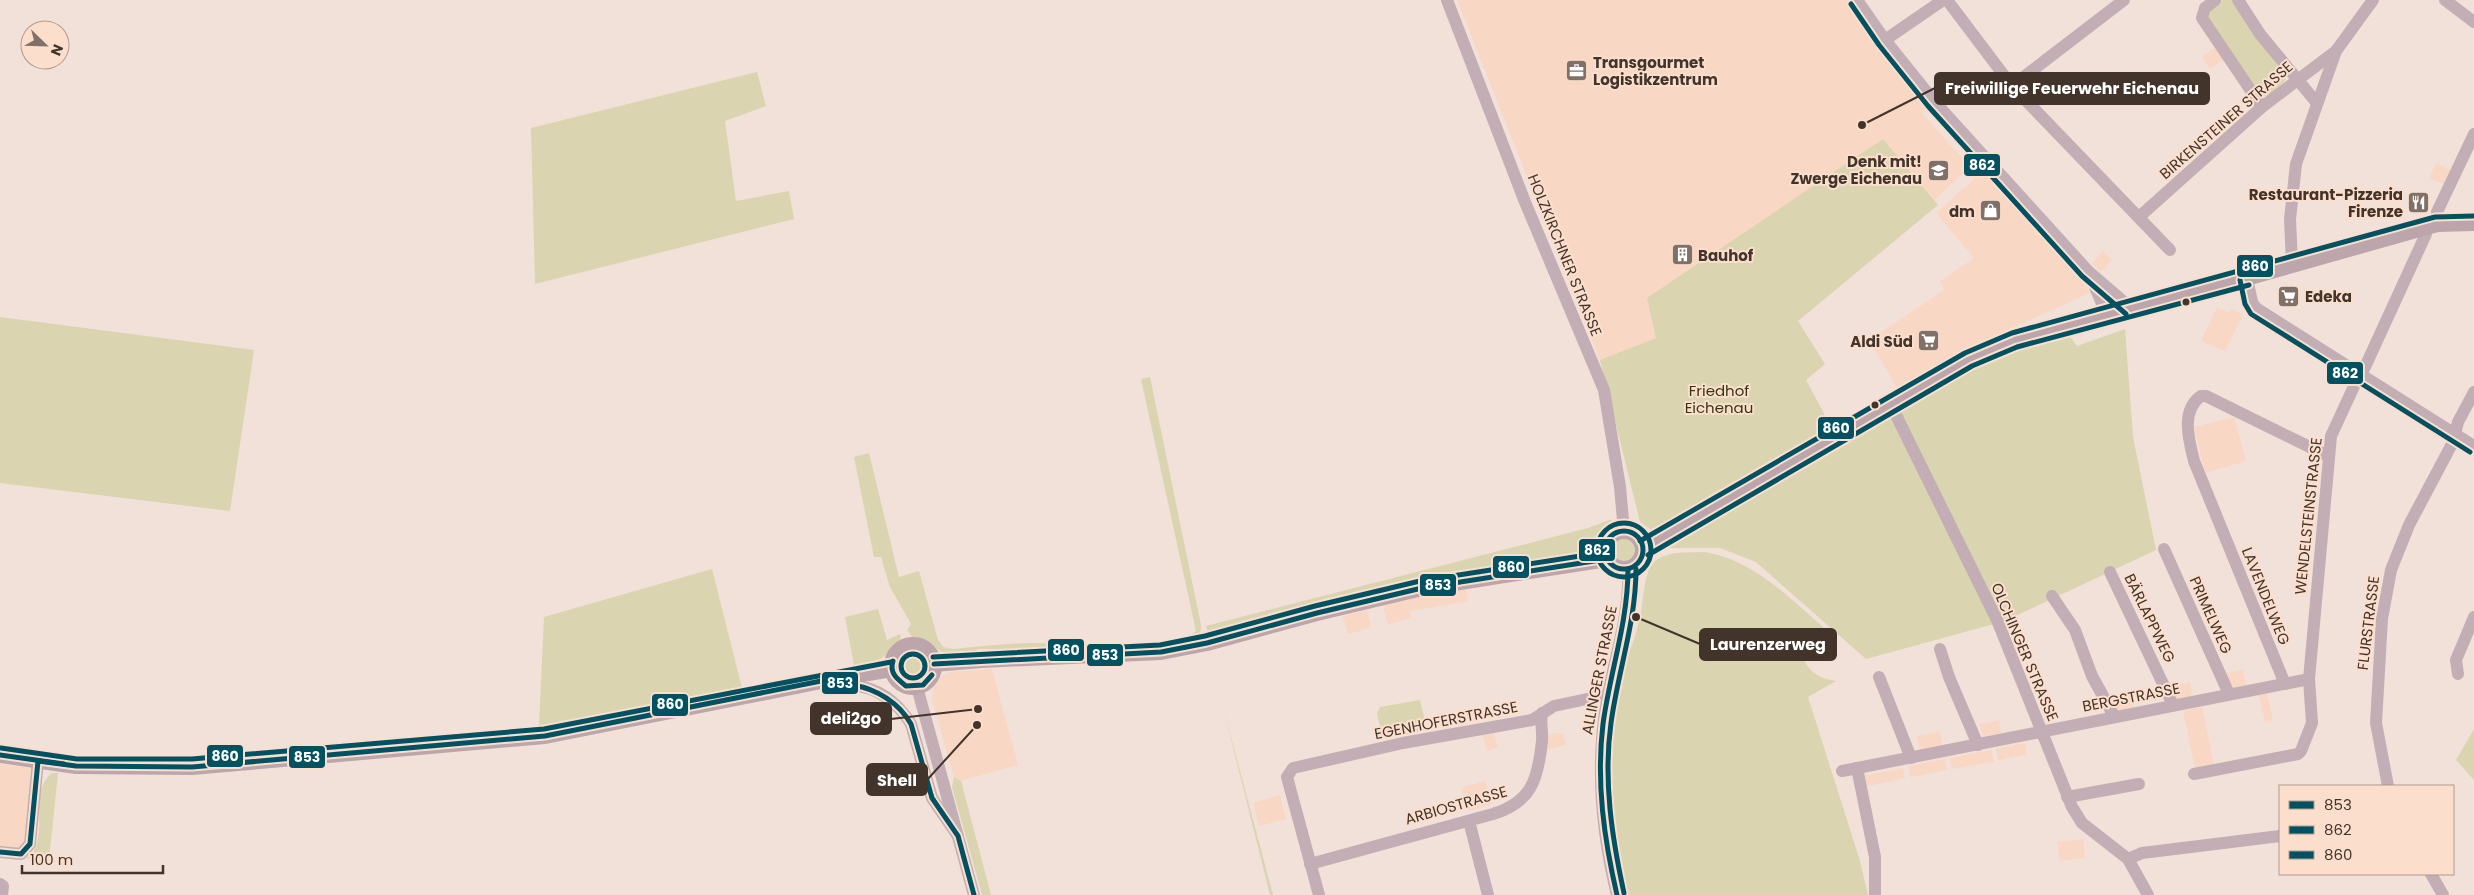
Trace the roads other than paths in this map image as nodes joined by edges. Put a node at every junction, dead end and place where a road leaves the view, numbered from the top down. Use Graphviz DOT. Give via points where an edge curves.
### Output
graph roads {
  1 [pos="1447,0"];
  2 [pos="1857,0"];
  3 [pos="1943,0"];
  4 [pos="1947,0"];
  5 [pos="2124,0"];
  6 [pos="2215,0"];
  7 [pos="2238,0"];
  8 [pos="2373,0"];
  9 [pos="2446,0"];
  10 [pos="2474,22"];
  11 [pos="1885,40"];
  12 [pos="2336,51"];
  13 [pos="2298,79"];
  14 [pos="2012,86"];
  15 [pos="2316,102"];
  16 [pos="2262,107"];
  17 [pos="2474,134"];
  18 [pos="2139,217"];
  19 [pos="2474,222"];
  20 [pos="2432,225"];
  21 [pos="2170,250"];
  22 [pos="2292,264"];
  23 [pos="2088,271"];
  24 [pos="2247,278"];
  25 [pos="2131,308"];
  26 [pos="2107,315"];
  27 [pos="2362,373"];
  28 [pos="2474,392"];
  29 [pos="1891,405"];
  30 [pos="2455,434"];
  31 [pos="2474,446"];
  32 [pos="2328,456"];
  33 [pos="1624,531"];
  34 [pos="1644,548"];
  35 [pos="2164,549"];
  36 [pos="1607,559"];
  37 [pos="1628,569"];
  38 [pos="2110,572"];
  39 [pos="2052,596"];
  40 [pos="2474,617"];
  41 [pos="1940,649"];
  42 [pos="934,664"];
  43 [pos="892,669"];
  44 [pos="2458,674"];
  45 [pos="1879,677"];
  46 [pos="2309,679"];
  47 [pos="826,680"];
  48 [pos="2284,684"];
  49 [pos="917,687"];
  50 [pos="2229,694"];
  51 [pos="1608,697"];
  52 [pos="2173,705"];
  53 [pos="1542,714"];
  54 [pos="2114,716"];
  55 [pos="2041,731"];
  56 [pos="1978,745"];
  57 [pos="0,754"];
  58 [pos="1911,758"];
  59 [pos="38,761"];
  60 [pos="1857,768"];
  61 [pos="1842,771"];
  62 [pos="2194,774"];
  63 [pos="2140,784"];
  64 [pos="2388,785"];
  65 [pos="2067,797"];
  66 [pos="1469,821"];
  67 [pos="958,836"];
  68 [pos="2279,836"];
  69 [pos="0,852"];
  70 [pos="2128,859"];
  71 [pos="1310,864"];
  72 [pos="2432,875"];
  73 [pos="0,884"];
  74 [pos="2,895"];
  75 [pos="974,895"];
  76 [pos="1319,895"];
  77 [pos="1488,895"];
  78 [pos="1616,895"];
  79 [pos="1875,895"];
  80 [pos="2148,895"];
  81 [pos="2443,895"];
  1 -- 33 [label="street, HOLZKIRCHNER STRASSE" via="1525,202 1604,390"];
  2 -- 11 [label="street"];
  3 -- 11 [label="street"];
  4 -- 14 [label="street"];
  5 -- 14 [label="street"];
  6 -- 16 [label="street" via="2205,8 2202,18"];
  7 -- 13 [label="street" via="2260,34"];
  8 -- 12 [label="street"];
  9 -- 10 [label="street"];
  11 -- 23 [label="street" via="1934,101"];
  12 -- 13 [label="street, BIRKENSTEINER STRASSE"];
  12 -- 15 [label="street"];
  13 -- 15 [label="street"];
  13 -- 16 [label="street, BIRKENSTEINER STRASSE"];
  14 -- 18 [label="street"];
  15 -- 22 [label="street" via="2294,175 2290,218"];
  16 -- 18 [label="street, BIRKENSTEINER STRASSE"];
  17 -- 20 [label="street, WENDELSTEINSTRASSE"];
  18 -- 21 [label="street"];
  19 -- 20 [label="main road"];
  20 -- 22 [label="main road"];
  20 -- 27 [label="street, WENDELSTEINSTRASSE"];
  22 -- 24 [label="main road"];
  23 -- 25 [label="street"];
  23 -- 26 [label="street"];
  24 -- 25 [label="main road"];
  24 -- 27 [label="street" via="2256,308"];
  25 -- 26 [label="main road"];
  26 -- 29 [label="main road" via="2005,344 1969,359"];
  27 -- 30 [label="street"];
  27 -- 32 [label="street, WENDELSTEINSTRASSE" via="2331,436"];
  28 -- 30 [label="street, FLURSTRASSE"];
  29 -- 34 [label="main road"];
  29 -- 55 [label="street, OLCHINGER STRASSE" via="1997,620"];
  30 -- 31 [label="street"];
  30 -- 64 [label="street, FLURSTRASSE" via="2409,525 2391,570 2378,666 2376,723"];
  32 -- 46 [label="street, WENDELSTEINSTRASSE"];
  32 -- 48 [label="street, LAVENDELWEG" via="2206,396 2201,396 2193,405 2188,434 2200,478"];
  33 -- 34 [label="main road" via="1638,536"];
  33 -- 36 [label="main road" via="1609,538 1605,550"];
  34 -- 37 [label="main road" via="1641,560"];
  35 -- 50 [label="street, PRIMELWEG"];
  36 -- 37 [label="main road" via="1615,568"];
  36 -- 42 [label="main road" via="1422,588 1160,652"];
  37 -- 51 [label="street, ALLINGER STRASSE" via="1627,617"];
  38 -- 52 [label="street, BÄRLAPPWEG"];
  39 -- 54 [label="street" via="2075,630 2092,676"];
  40 -- 44 [label="street" via="2456,660"];
  41 -- 56 [label="street"];
  42 -- 43 [label="main road" via="926,650 911,646 895,655"];
  42 -- 49 [label="main road" via="932,676"];
  43 -- 47 [label="main road"];
  43 -- 49 [label="main road" via="901,683"];
  45 -- 58 [label="street"];
  46 -- 48 [label="street, BERGSTRASSE"];
  46 -- 62 [label="street, WENDELSTEINSTRASSE" via="2312,723 2298,754"];
  47 -- 59 [label="main road" via="545,736 192,767 76,766"];
  47 -- 67 [label="street" via="876,691 904,714 911,724 932,798"];
  48 -- 50 [label="street, BERGSTRASSE"];
  49 -- 67 [label="street"];
  50 -- 52 [label="street, BERGSTRASSE"];
  51 -- 53 [label="street, EGENHOFERSTRASSE" via="1554,706"];
  51 -- 78 [label="street, ALLINGER STRASSE" via="1600,752 1601,808"];
  52 -- 54 [label="street, BERGSTRASSE"];
  53 -- 66 [label="street, ARBIOSTRASSE" via="1542,743 1529,791 1515,806"];
  53 -- 71 [label="street, EGENHOFERSTRASSE" via="1532,720 1403,743 1293,768 1287,778"];
  54 -- 55 [label="street, BERGSTRASSE"];
  55 -- 56 [label="street, BERGSTRASSE"];
  55 -- 65 [label="street, OLCHINGER STRASSE"];
  56 -- 58 [label="street, BERGSTRASSE"];
  57 -- 59 [label="main road"];
  58 -- 60 [label="street, BERGSTRASSE"];
  59 -- 69 [label="street" via="30,844 21,854"];
  60 -- 61 [label="street, BERGSTRASSE"];
  60 -- 79 [label="street" via="1875,857"];
  63 -- 65 [label="street"];
  65 -- 70 [label="street, OLCHINGER STRASSE" via="2082,824"];
  66 -- 71 [label="street, ARBIOSTRASSE"];
  66 -- 77 [label="street"];
  67 -- 75 [label="street"];
  68 -- 70 [label="street" via="2142,853"];
  70 -- 80 [label="street, OLCHINGER STRASSE"];
  71 -- 76 [label="street"];
  72 -- 81 [label="street"];
  73 -- 74 [label="street" via="3,886"];
}
